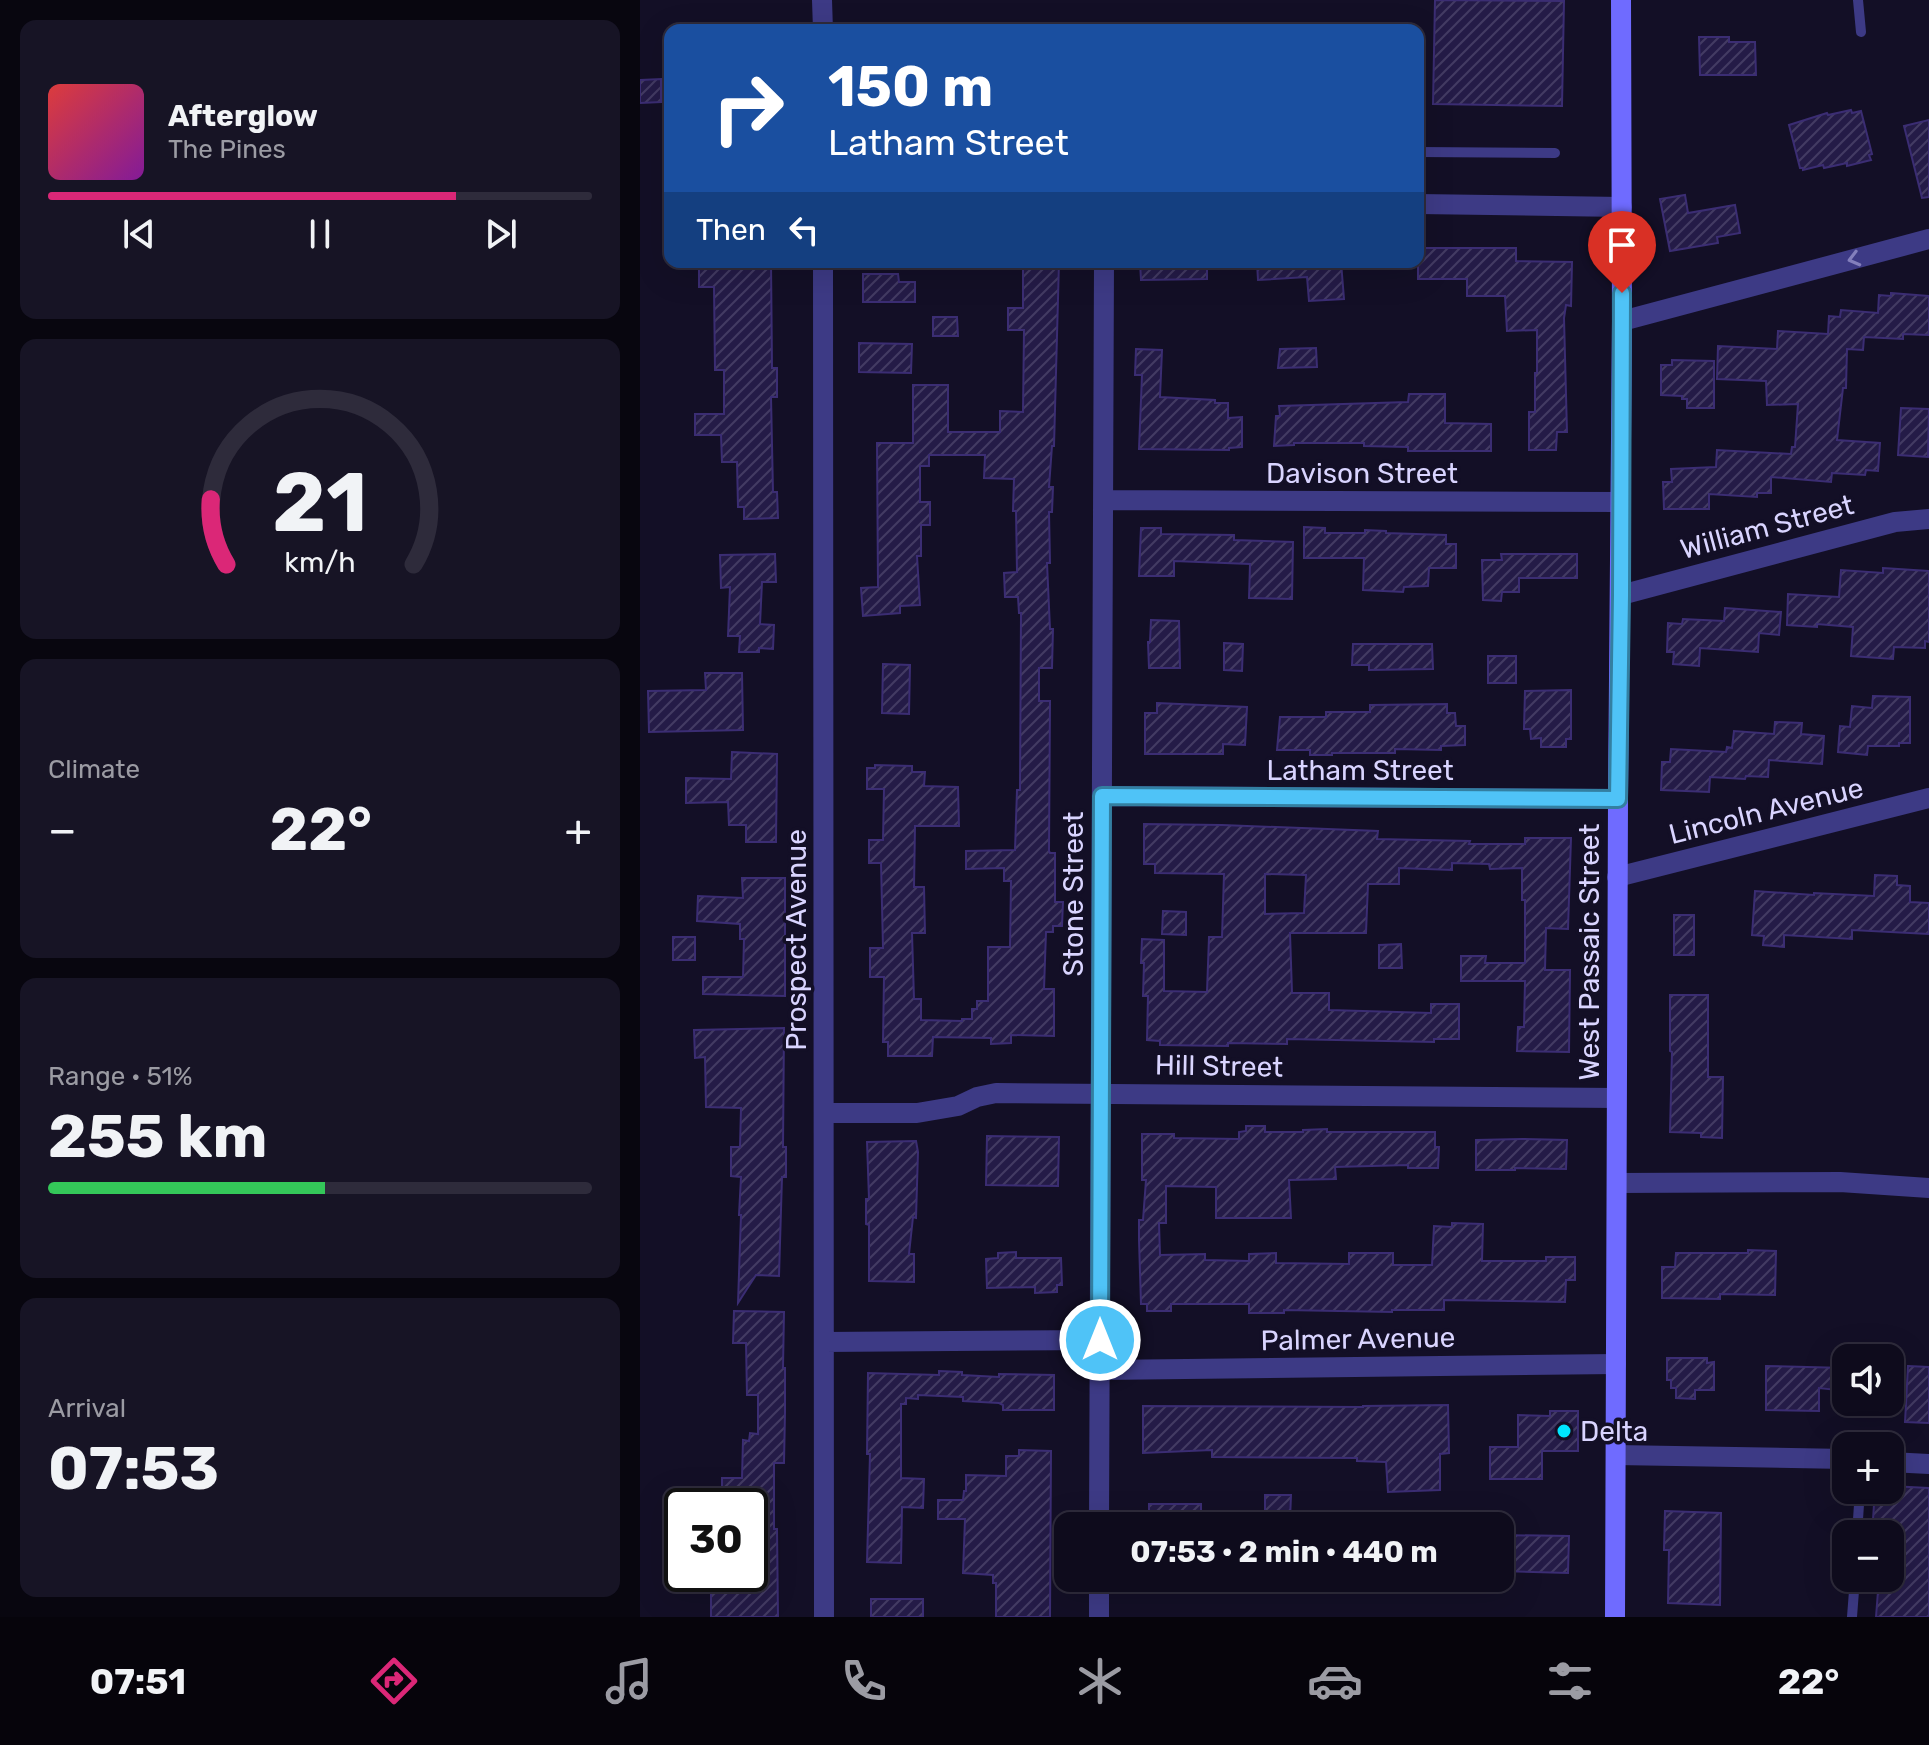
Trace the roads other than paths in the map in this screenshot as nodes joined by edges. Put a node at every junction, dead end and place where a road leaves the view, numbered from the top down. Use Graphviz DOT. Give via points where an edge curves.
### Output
graph roads {
  1 [pos="822,0"];
  2 [pos="1621,0"];
  3 [pos="1858,0"];
  4 [pos="823,24"];
  5 [pos="1861,32"];
  6 [pos="1424,152"];
  7 [pos="1555,153"];
  8 [pos="1424,204"];
  9 [pos="1622,207"];
  10 [pos="1929,239"];
  11 [pos="823,268"];
  12 [pos="1104,268"];
  13 [pos="1622,321"];
  14 [pos="1103,500"];
  15 [pos="1621,502"];
  16 [pos="1929,519"];
  17 [pos="1621,595"];
  18 [pos="1102,796"];
  19 [pos="1929,798"];
  20 [pos="1618,799"];
  21 [pos="1617,877"];
  22 [pos="1101,1093"];
  23 [pos="1616,1098"];
  24 [pos="824,1113"];
  25 [pos="1618,1183"];
  26 [pos="1929,1188"];
  27 [pos="1100,1340"];
  28 [pos="824,1342"];
  29 [pos="1616,1364"];
  30 [pos="1100,1370"];
  31 [pos="1616,1455"];
  32 [pos="1832,1459"];
  33 [pos="1904,1463"];
  34 [pos="1929,1464"];
  35 [pos="1099,1512"];
  36 [pos="1099,1592"];
  37 [pos="1854,1592"];
  38 [pos="824,1617"];
  39 [pos="1099,1617"];
  40 [pos="1615,1617"];
  41 [pos="1852,1617"];
  1 -- 4 [label="street"];
  2 -- 9 [label="main road, West Passaic Street"];
  3 -- 5 [label="lane"];
  6 -- 7 [label="lane"];
  8 -- 9 [label="street"];
  9 -- 13 [label="main road, West Passaic Street"];
  10 -- 13 [label="street, one-way"];
  11 -- 24 [label="street, Prospect Avenue"];
  12 -- 14 [label="street, Stone Street"];
  13 -- 15 [label="main road, West Passaic Street"];
  14 -- 15 [label="street, Davison Street"];
  14 -- 18 [label="street, Stone Street"];
  15 -- 17 [label="main road, West Passaic Street"];
  16 -- 17 [label="street, William Street" via="1895,522"];
  17 -- 20 [label="main road, West Passaic Street"];
  18 -- 20 [label="street, Latham Street"];
  18 -- 22 [label="street, Stone Street"];
  19 -- 21 [label="street, Lincoln Avenue"];
  20 -- 21 [label="main road, West Passaic Street"];
  21 -- 23 [label="main road, West Passaic Street"];
  22 -- 23 [label="street, Hill Street"];
  22 -- 24 [label="street, Hill Street" via="996,1093 917,1113"];
  22 -- 27 [label="street, Stone Street"];
  23 -- 25 [label="main road, West Passaic Street"];
  24 -- 28 [label="street, Prospect Avenue"];
  25 -- 26 [label="street" via="1840,1182"];
  25 -- 29 [label="main road, West Passaic Street"];
  27 -- 28 [label="street"];
  27 -- 30 [label="street, Stone Street"];
  28 -- 38 [label="street, Prospect Avenue"];
  29 -- 30 [label="street, Palmer Avenue"];
  29 -- 31 [label="main road, West Passaic Street"];
  30 -- 35 [label="street, Stone Street"];
  31 -- 32 [label="street"];
  31 -- 40 [label="main road, West Passaic Street"];
  33 -- 34 [label="street"];
  36 -- 39 [label="street"];
  37 -- 41 [label="lane"];
}
